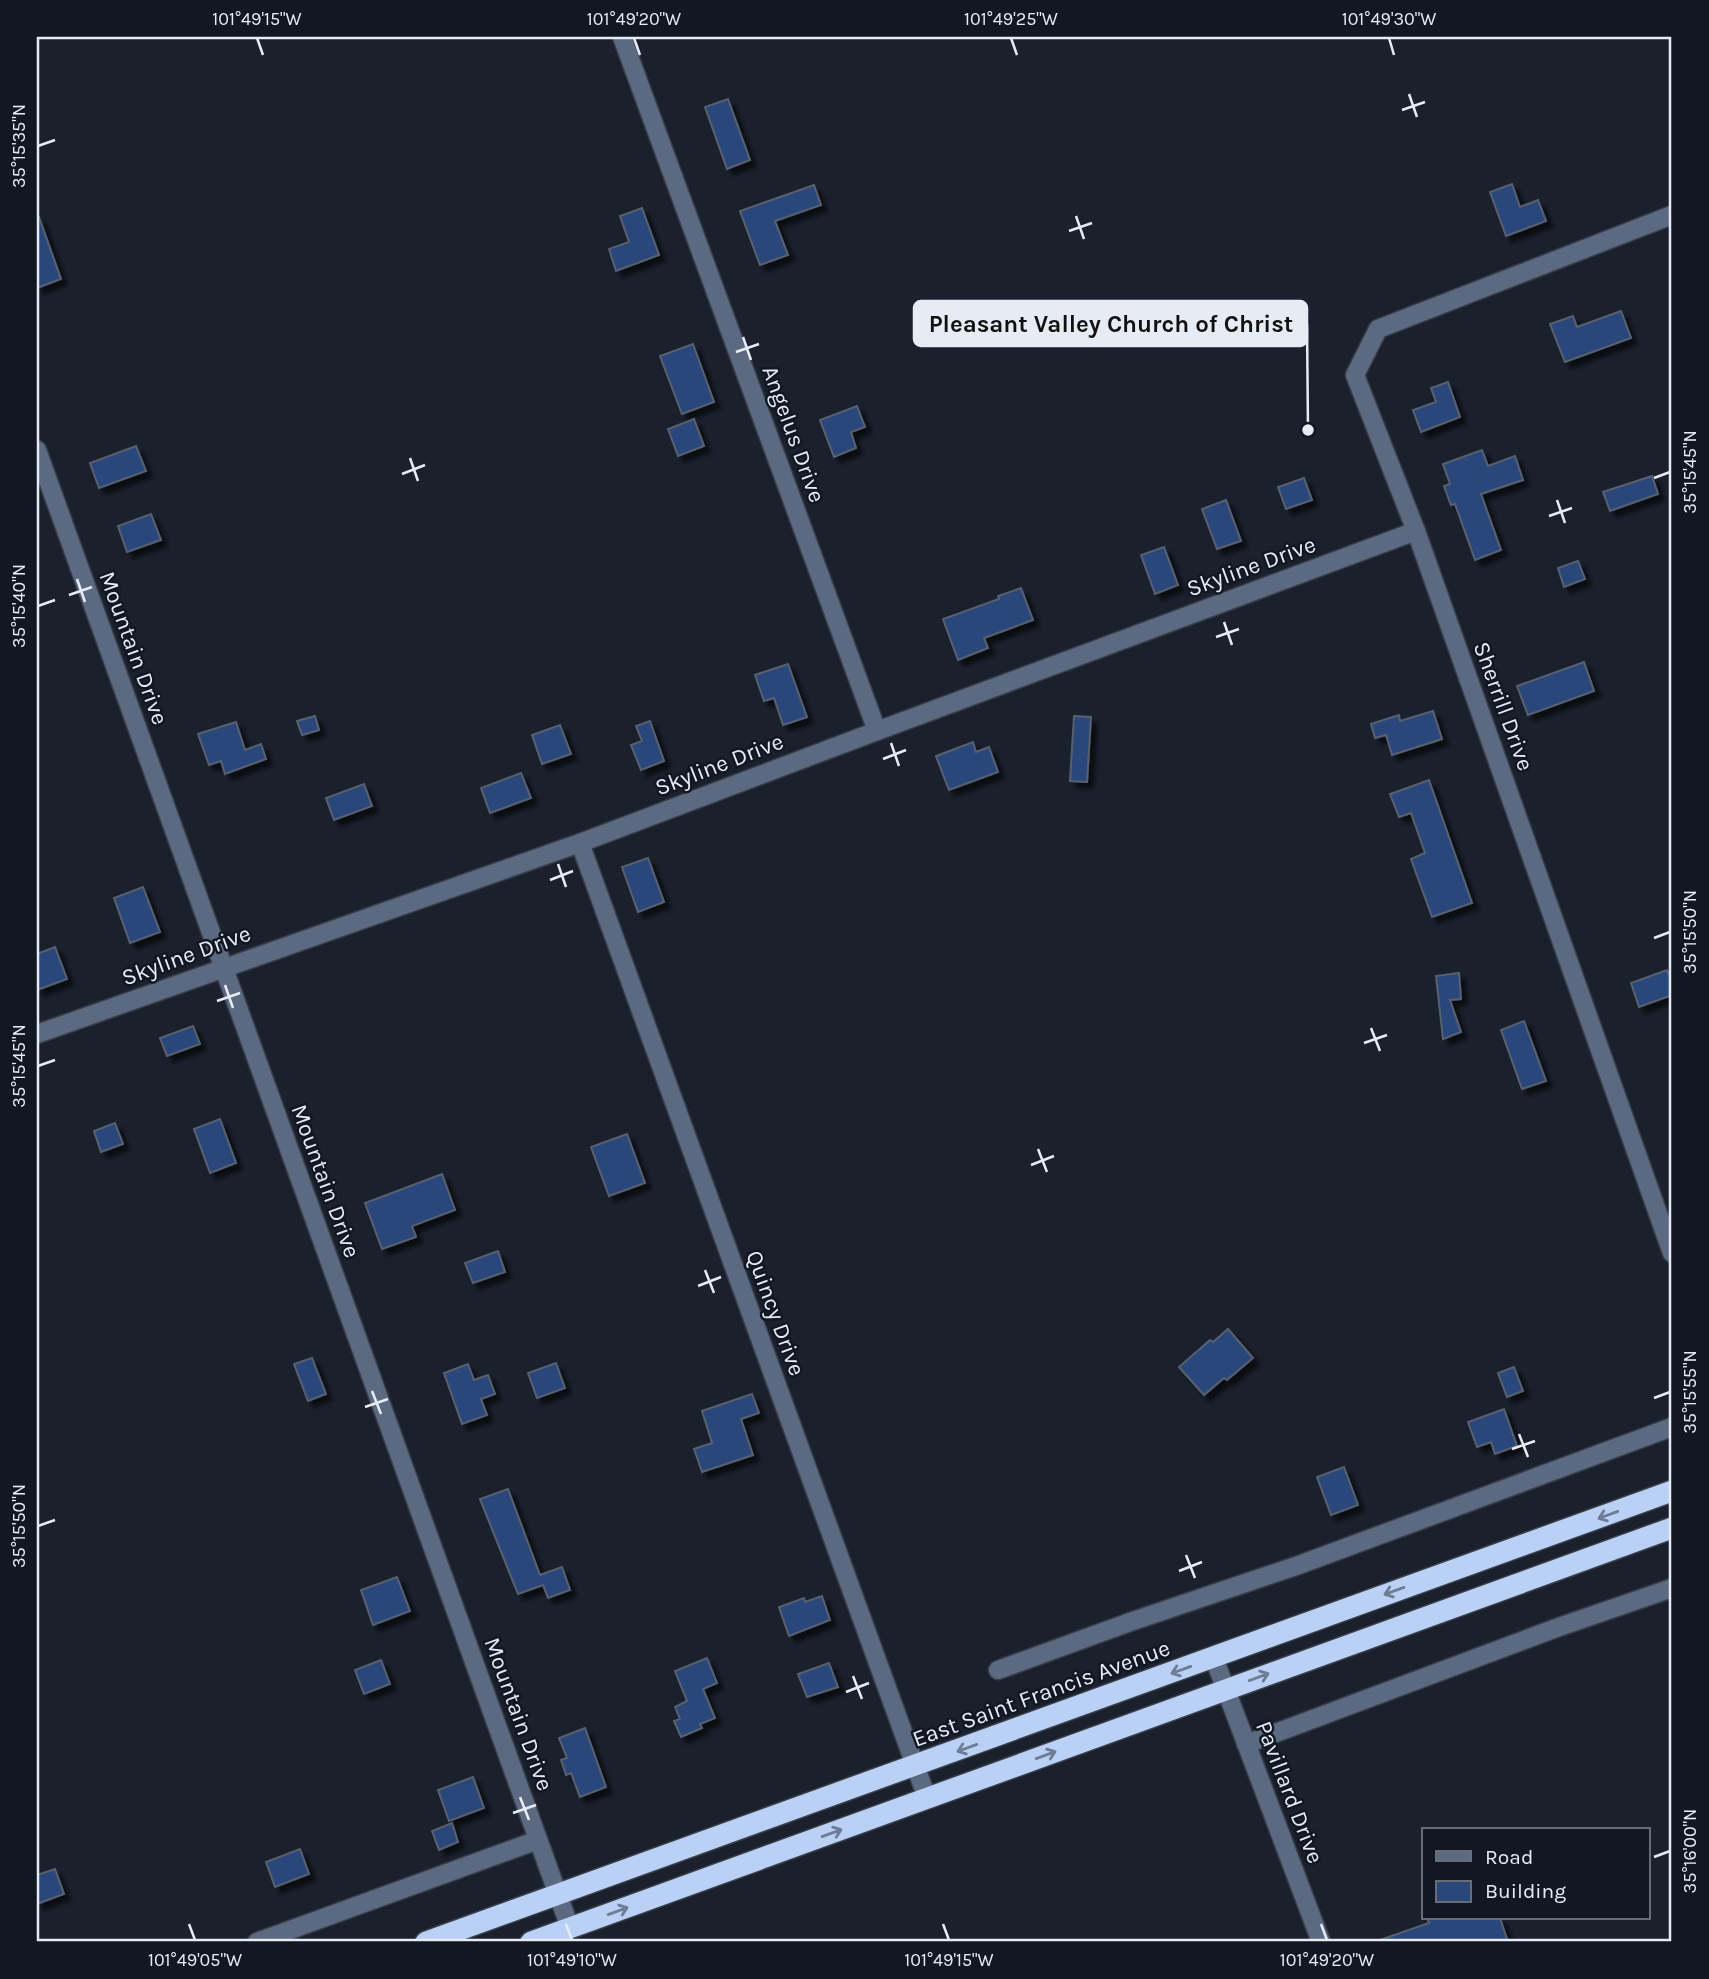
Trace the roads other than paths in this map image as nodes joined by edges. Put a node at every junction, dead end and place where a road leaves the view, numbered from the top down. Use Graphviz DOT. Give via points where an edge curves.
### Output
graph roads {
  1 [pos="622,37"];
  2 [pos="1672,215"];
  3 [pos="37,450"];
  4 [pos="1416,531"];
  5 [pos="877,730"];
  6 [pos="580,843"];
  7 [pos="223,968"];
  8 [pos="37,1034"];
  9 [pos="1672,1253"];
  10 [pos="1672,1427"];
  11 [pos="1672,1491"];
  12 [pos="1672,1528"];
  13 [pos="1672,1588"];
  14 [pos="1214,1658"];
  15 [pos="999,1670"];
  16 [pos="1226,1689"];
  17 [pos="1246,1744"];
  18 [pos="915,1766"];
  19 [pos="927,1798"];
  20 [pos="538,1840"];
  21 [pos="558,1894"];
  22 [pos="570,1928"];
  23 [pos="257,1942"];
  24 [pos="426,1942"];
  25 [pos="531,1942"];
  26 [pos="1321,1942"];
  1 -- 5 [label="street, Angelus Drive"];
  2 -- 4 [label="street, Sherrill Drive" via="1378,329 1355,375"];
  3 -- 7 [label="street, Mountain Drive"];
  4 -- 5 [label="street, Skyline Drive"];
  4 -- 9 [label="street, Sherrill Drive"];
  5 -- 6 [label="street, Skyline Drive"];
  6 -- 7 [label="street, Skyline Drive"];
  6 -- 18 [label="street, Quincy Drive"];
  7 -- 8 [label="street, Skyline Drive"];
  7 -- 20 [label="street, Mountain Drive"];
  10 -- 15 [label="street, East Saint Francis Avenue"];
  11 -- 14 [label="highway, East Saint Francis Avenue, one-way"];
  16 -- 12 [label="highway, one-way"];
  13 -- 17 [label="street"];
  14 -- 16 [label="street, Pavillard Drive"];
  14 -- 18 [label="highway, East Saint Francis Avenue, one-way"];
  16 -- 17 [label="street, Pavillard Drive"];
  19 -- 16 [label="highway, one-way"];
  17 -- 26 [label="street, Pavillard Drive"];
  18 -- 19 [label="street, Quincy Drive"];
  18 -- 21 [label="highway, East Saint Francis Avenue"];
  22 -- 19 [label="highway, one-way"];
  20 -- 21 [label="street, Mountain Drive"];
  20 -- 23 [label="street"];
  21 -- 22 [label="street, Mountain Drive"];
  21 -- 24 [label="highway, East Saint Francis Avenue"];
  22 -- 25 [label="highway"];
}
